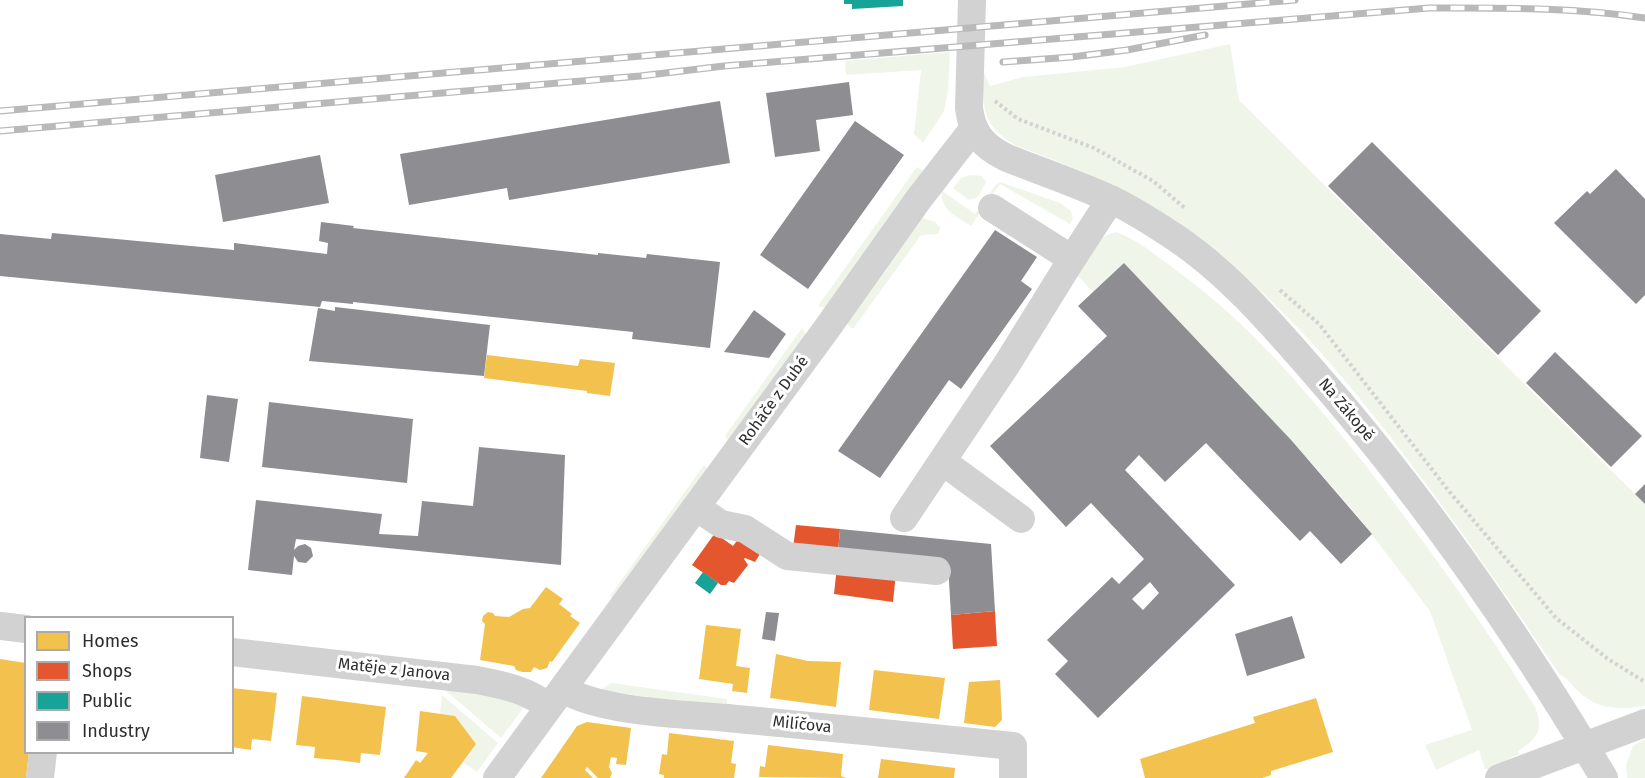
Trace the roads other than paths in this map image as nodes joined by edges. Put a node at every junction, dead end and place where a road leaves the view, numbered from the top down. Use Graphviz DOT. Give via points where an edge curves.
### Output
graph roads {
  1 [pos="972,0"];
  2 [pos="974,129"];
  3 [pos="1111,199"];
  4 [pos="992,208"];
  5 [pos="1072,259"];
  6 [pos="942,461"];
  7 [pos="696,507"];
  8 [pos="903,518"];
  9 [pos="1021,519"];
  10 [pos="937,571"];
  11 [pos="0,626"];
  12 [pos="24,629"];
  13 [pos="234,652"];
  14 [pos="556,698"];
  15 [pos="1645,723"];
  16 [pos="1584,745"];
  17 [pos="43,754"];
  18 [pos="40,778"];
  19 [pos="497,778"];
  20 [pos="1013,778"];
  21 [pos="1499,778"];
  22 [pos="1604,778"];
  1 -- 2 [label="street" via="968,96"];
  2 -- 3 [label="street, Na Zákopě" via="985,145 1005,157"];
  2 -- 7 [label="street, Roháče z Dubé" via="918,200"];
  3 -- 5 [label="street"];
  3 -- 16 [label="street, Na Zákopě" via="1177,239 1231,283 1355,419 1493,603"];
  4 -- 5 [label="street"];
  5 -- 6 [label="street"];
  6 -- 8 [label="street"];
  6 -- 9 [label="street"];
  7 -- 10 [label="street" via="721,524 745,529 787,556"];
  7 -- 14 [label="street, Roháče z Dubé"];
  11 -- 12 [label="street"];
  13 -- 14 [label="street, Matěje z Janova" via="477,680"];
  14 -- 19 [label="street, Roháče z Dubé"];
  14 -- 20 [label="street, Milíčova" via="576,697 649,710 1013,746"];
  15 -- 16 [label="street"];
  16 -- 21 [label="street"];
  16 -- 22 [label="street, Na Zákopě"];
  17 -- 18 [label="street"];
}
